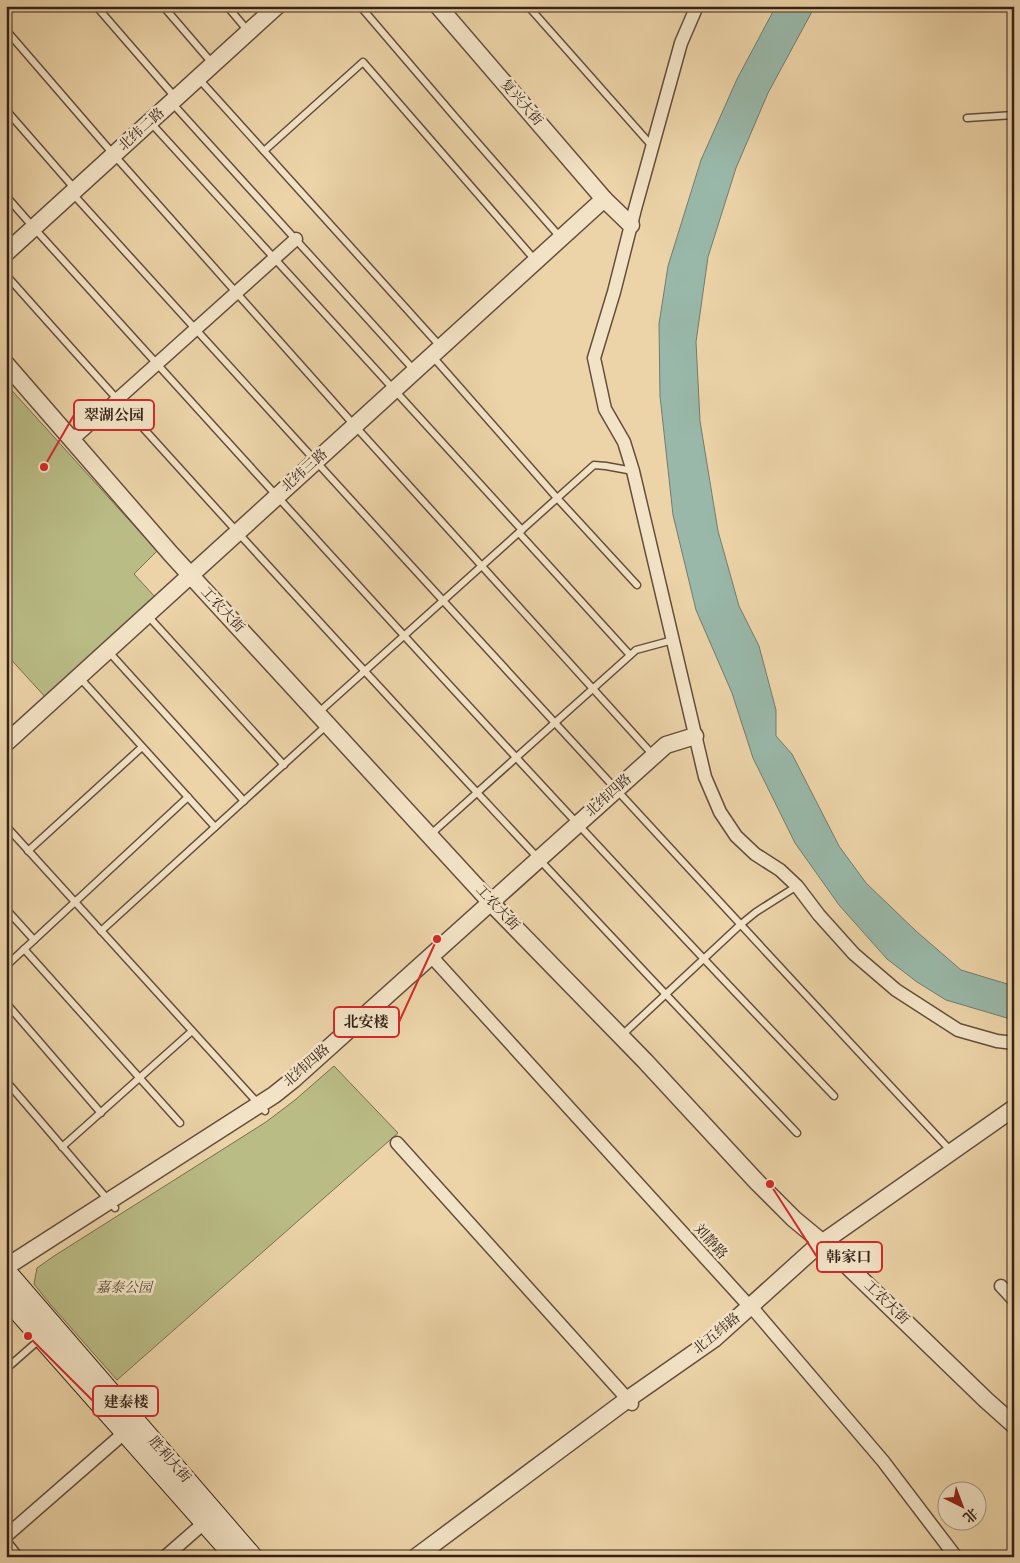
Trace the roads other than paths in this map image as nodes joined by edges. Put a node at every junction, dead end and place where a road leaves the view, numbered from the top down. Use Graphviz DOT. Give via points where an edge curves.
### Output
graph roads {
  1 [pos="96,6"];
  2 [pos="163,6"];
  3 [pos="227,6"];
  4 [pos="277,6"];
  5 [pos="360,6"];
  6 [pos="438,6"];
  7 [pos="528,6"];
  8 [pos="697,6"];
  9 [pos="6,30"];
  10 [pos="249,32"];
  11 [pos="213,64"];
  12 [pos="198,78"];
  13 [pos="174,100"];
  14 [pos="6,110"];
  15 [pos="1014,115"];
  16 [pos="967,118"];
  17 [pos="150,122"];
  18 [pos="652,146"];
  19 [pos="264,151"];
  20 [pos="114,155"];
  21 [pos="74,191"];
  22 [pos="6,196"];
  23 [pos="604,199"];
  24 [pos="631,225"];
  25 [pos="34,228"];
  26 [pos="561,238"];
  27 [pos="296,239"];
  28 [pos="6,253"];
  29 [pos="274,258"];
  30 [pos="536,261"];
  31 [pos="6,275"];
  32 [pos="236,293"];
  33 [pos="196,329"];
  34 [pos="436,351"];
  35 [pos="6,364"];
  36 [pos="157,364"];
  37 [pos="415,371"];
  38 [pos="394,390"];
  39 [pos="117,400"];
  40 [pos="355,426"];
  41 [pos="72,440"];
  42 [pos="315,462"];
  43 [pos="633,471"];
  44 [pos="277,497"];
  45 [pos="557,498"];
  46 [pos="520,532"];
  47 [pos="237,533"];
  48 [pos="481,566"];
  49 [pos="190,575"];
  50 [pos="637,585"];
  51 [pos="443,601"];
  52 [pos="147,614"];
  53 [pos="404,635"];
  54 [pos="673,640"];
  55 [pos="108,650"];
  56 [pos="630,655"];
  57 [pos="365,671"];
  58 [pos="78,677"];
  59 [pos="592,690"];
  60 [pos="323,718"];
  61 [pos="555,723"];
  62 [pos="695,736"];
  63 [pos="6,743"];
  64 [pos="142,747"];
  65 [pos="654,756"];
  66 [pos="517,757"];
  67 [pos="284,764"];
  68 [pos="616,790"];
  69 [pos="477,793"];
  70 [pos="188,798"];
  71 [pos="244,800"];
  72 [pos="578,824"];
  73 [pos="6,826"];
  74 [pos="215,827"];
  75 [pos="430,835"];
  76 [pos="28,851"];
  77 [pos="539,859"];
  78 [pos="797,886"];
  79 [pos="74,902"];
  80 [pos="491,907"];
  81 [pos="6,909"];
  82 [pos="740,925"];
  83 [pos="101,931"];
  84 [pos="34,940"];
  85 [pos="24,949"];
  86 [pos="434,959"];
  87 [pos="703,960"];
  88 [pos="6,966"];
  89 [pos="666,995"];
  90 [pos="6,1003"];
  91 [pos="192,1031"];
  92 [pos="621,1037"];
  93 [pos="1014,1043"];
  94 [pos="139,1078"];
  95 [pos="6,1081"];
  96 [pos="834,1096"];
  97 [pos="263,1108"];
  98 [pos="1014,1108"];
  99 [pos="101,1113"];
  100 [pos="180,1123"];
  101 [pos="797,1133"];
  102 [pos="397,1143"];
  103 [pos="62,1147"];
  104 [pos="952,1152"];
  105 [pos="112,1204"];
  106 [pos="822,1247"];
  107 [pos="7,1272"];
  108 [pos="1001,1286"];
  109 [pos="6,1298"];
  110 [pos="1014,1300"];
  111 [pos="752,1309"];
  112 [pos="42,1338"];
  113 [pos="6,1369"];
  114 [pos="630,1401"];
  115 [pos="1014,1425"];
  116 [pos="131,1427"];
  117 [pos="206,1522"];
  118 [pos="6,1537"];
  119 [pos="20,1557"];
  120 [pos="165,1557"];
  121 [pos="235,1557"];
  122 [pos="253,1557"];
  123 [pos="416,1557"];
  124 [pos="426,1557"];
  125 [pos="956,1557"];
  1 -- 13 [label="lane"];
  2 -- 11 [label="lane"];
  3 -- 10 [label="lane"];
  4 -- 10 [label="street, 北纬二路"];
  5 -- 26 [label="lane"];
  6 -- 23 [label="street, 复兴大街"];
  7 -- 18 [label="lane"];
  8 -- 18 [label="street" via="681,43"];
  9 -- 20 [label="lane"];
  10 -- 11 [label="street, 北纬二路"];
  11 -- 12 [label="street, 北纬二路"];
  12 -- 13 [label="street, 北纬二路"];
  12 -- 19 [label="lane"];
  13 -- 17 [label="street, 北纬二路"];
  13 -- 27 [label="lane"];
  14 -- 21 [label="lane"];
  15 -- 16 [label="lane"];
  17 -- 20 [label="street, 北纬二路"];
  17 -- 29 [label="lane"];
  18 -- 24 [label="street"];
  19 -- 30 [label="lane" via="363,62"];
  19 -- 34 [label="lane"];
  20 -- 21 [label="street, 北纬二路"];
  20 -- 32 [label="lane"];
  21 -- 25 [label="street, 北纬二路"];
  21 -- 33 [label="lane"];
  22 -- 25 [label="lane"];
  23 -- 24 [label="street, 复兴大街"];
  23 -- 26 [label="street, 北纬三路"];
  24 -- 43 [label="street" via="594,358 605,409 624,442"];
  25 -- 28 [label="street, 北纬二路"];
  25 -- 36 [label="lane"];
  26 -- 30 [label="street, 北纬三路"];
  27 -- 29 [label="street"];
  27 -- 37 [label="lane"];
  29 -- 32 [label="street"];
  29 -- 38 [label="lane"];
  30 -- 34 [label="street, 北纬三路"];
  31 -- 39 [label="lane"];
  32 -- 33 [label="street"];
  32 -- 40 [label="lane"];
  33 -- 36 [label="street"];
  33 -- 42 [label="lane"];
  34 -- 37 [label="street, 北纬三路"];
  34 -- 45 [label="lane"];
  35 -- 41 [label="street, 工农大街"];
  36 -- 39 [label="street"];
  36 -- 44 [label="lane"];
  37 -- 38 [label="street, 北纬三路"];
  38 -- 40 [label="street, 北纬三路"];
  38 -- 46 [label="lane"];
  39 -- 41 [label="street"];
  39 -- 47 [label="lane"];
  40 -- 42 [label="street, 北纬三路"];
  40 -- 48 [label="lane"];
  41 -- 49 [label="street, 工农大街"];
  42 -- 44 [label="street, 北纬三路"];
  42 -- 51 [label="lane"];
  43 -- 45 [label="lane" via="594,466"];
  43 -- 54 [label="street"];
  44 -- 47 [label="street, 北纬三路"];
  44 -- 53 [label="lane"];
  45 -- 46 [label="lane"];
  45 -- 50 [label="lane"];
  46 -- 48 [label="lane"];
  46 -- 56 [label="lane"];
  47 -- 49 [label="street, 北纬三路"];
  47 -- 57 [label="lane"];
  48 -- 51 [label="lane"];
  48 -- 59 [label="lane"];
  49 -- 52 [label="street, 北纬三路"];
  49 -- 60 [label="street, 工农大街"];
  51 -- 53 [label="lane"];
  51 -- 61 [label="lane"];
  52 -- 55 [label="street, 北纬三路"];
  52 -- 67 [label="lane"];
  53 -- 57 [label="lane"];
  53 -- 66 [label="lane"];
  54 -- 56 [label="lane" via="636,650"];
  54 -- 62 [label="street"];
  55 -- 58 [label="street, 北纬三路"];
  55 -- 71 [label="lane"];
  56 -- 59 [label="lane"];
  57 -- 60 [label="lane"];
  57 -- 69 [label="lane"];
  58 -- 63 [label="street, 北纬三路"];
  58 -- 64 [label="lane"];
  59 -- 61 [label="lane"];
  59 -- 65 [label="lane"];
  60 -- 67 [label="lane"];
  60 -- 75 [label="street, 工农大街"];
  61 -- 66 [label="lane"];
  61 -- 68 [label="lane"];
  62 -- 65 [label="street, 北纬四路" via="666,745"];
  62 -- 78 [label="street" via="705,777 720,812 736,836 754,854 780,870"];
  64 -- 70 [label="lane"];
  64 -- 76 [label="lane"];
  65 -- 68 [label="street, 北纬四路"];
  66 -- 69 [label="lane"];
  66 -- 72 [label="lane"];
  67 -- 71 [label="lane"];
  68 -- 72 [label="street, 北纬四路"];
  68 -- 82 [label="lane"];
  69 -- 75 [label="lane"];
  69 -- 77 [label="lane"];
  70 -- 74 [label="lane"];
  70 -- 79 [label="lane"];
  71 -- 74 [label="lane"];
  72 -- 77 [label="street, 北纬四路"];
  72 -- 87 [label="lane"];
  73 -- 76 [label="lane"];
  74 -- 83 [label="lane"];
  75 -- 80 [label="street, 工农大街"];
  76 -- 79 [label="lane"];
  77 -- 80 [label="street, 北纬四路"];
  77 -- 89 [label="lane"];
  78 -- 82 [label="lane"];
  78 -- 93 [label="street" via="854,954 896,990 958,1030"];
  79 -- 83 [label="lane"];
  79 -- 84 [label="lane"];
  80 -- 86 [label="street, 北纬四路"];
  80 -- 92 [label="street, 工农大街"];
  80 -- 106 [label="street, 工农大街" via="765,1201 788,1224"];
  81 -- 84 [label="lane"];
  82 -- 87 [label="lane"];
  82 -- 104 [label="lane"];
  83 -- 91 [label="lane"];
  84 -- 85 [label="lane"];
  85 -- 88 [label="lane"];
  85 -- 94 [label="lane"];
  86 -- 97 [label="street, 北纬四路" via="300,1084"];
  86 -- 111 [label="street, 刘静路"];
  87 -- 89 [label="lane"];
  87 -- 96 [label="lane"];
  89 -- 92 [label="lane"];
  89 -- 101 [label="lane"];
  90 -- 99 [label="lane"];
  91 -- 94 [label="lane"];
  91 -- 97 [label="lane"];
  92 -- 106 [label="street, 工农大街"];
  94 -- 99 [label="lane"];
  94 -- 100 [label="lane"];
  95 -- 103 [label="lane"];
  97 -- 105 [label="street, 北纬四路"];
  98 -- 104 [label="street, 北五纬路"];
  99 -- 103 [label="lane"];
  102 -- 114 [label="street"];
  103 -- 105 [label="lane"];
  104 -- 106 [label="street, 北五纬路"];
  105 -- 107 [label="street, 北纬四路"];
  106 -- 111 [label="street, 北五纬路"];
  106 -- 115 [label="street, 工农大街"];
  107 -- 116 [label="main road, 胜利大街"];
  108 -- 110 [label="street"];
  109 -- 112 [label="main road, 胜利大街"];
  111 -- 114 [label="street, 北五纬路" via="711,1348"];
  111 -- 125 [label="street, 刘静路" via="883,1461"];
  112 -- 113 [label="lane"];
  112 -- 116 [label="main road, 胜利大街"];
  114 -- 123 [label="street, 北五纬路"];
  114 -- 124 [label="street, 北五纬路"];
  116 -- 117 [label="main road, 胜利大街"];
  116 -- 118 [label="street"];
  116 -- 122 [label="main road, 胜利大街"];
  117 -- 120 [label="street"];
  117 -- 121 [label="main road, 胜利大街"];
  118 -- 119 [label="lane"];
}
